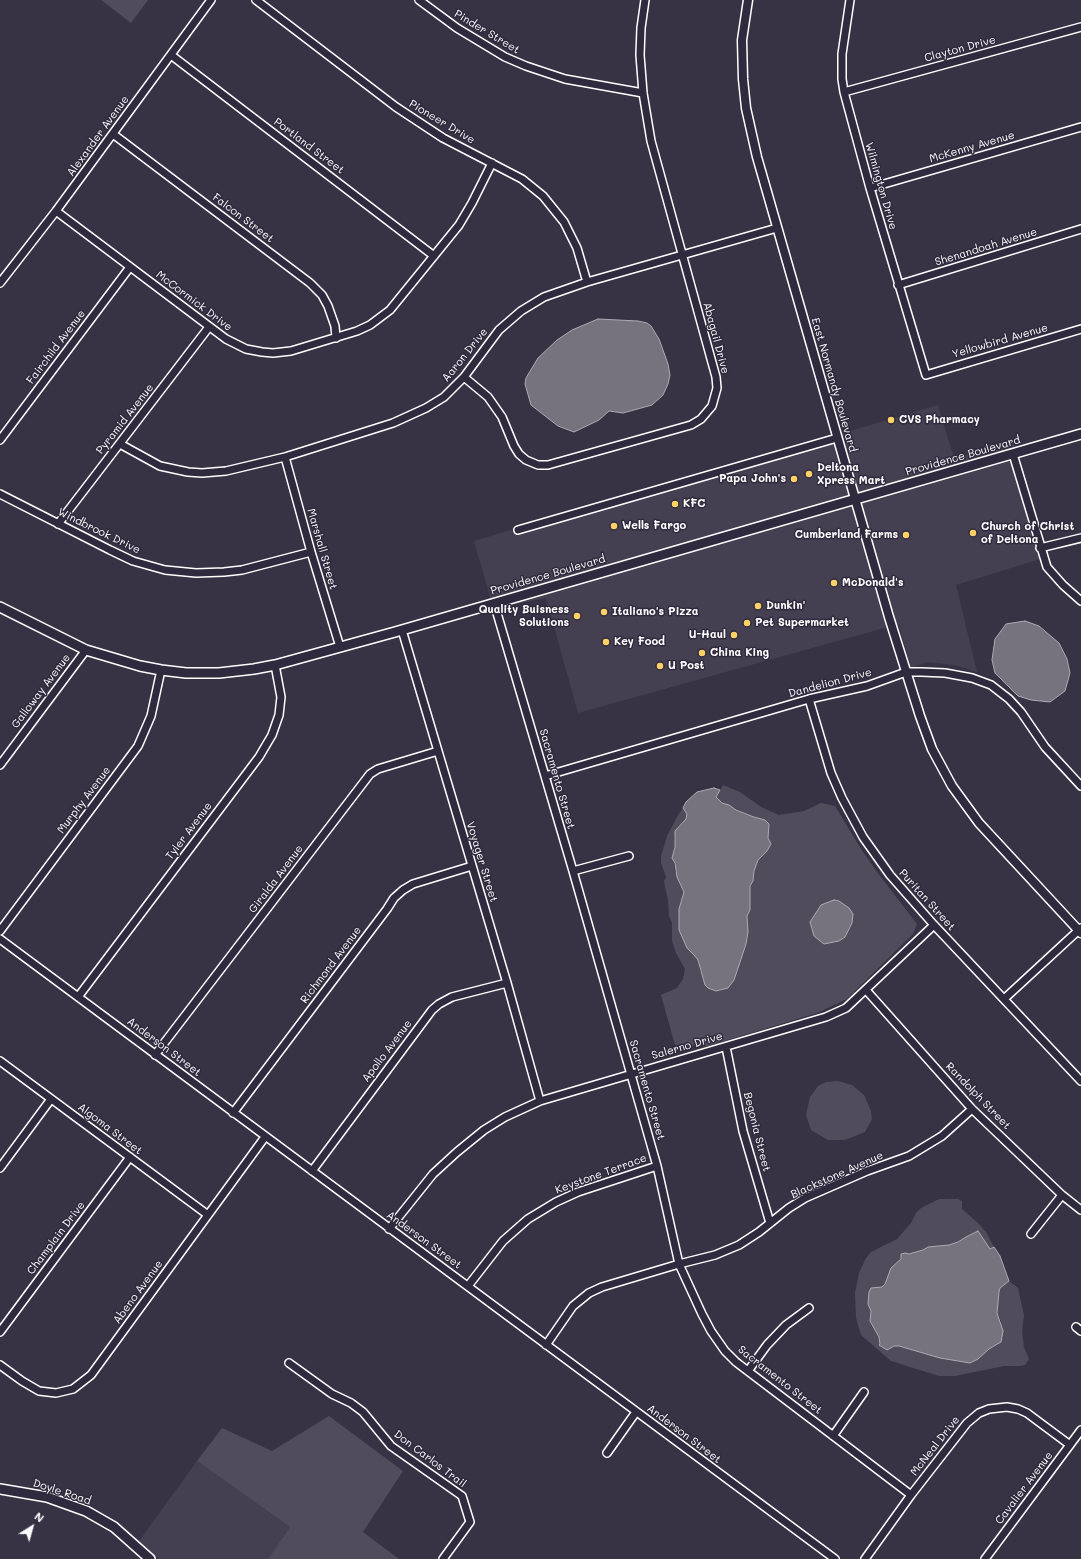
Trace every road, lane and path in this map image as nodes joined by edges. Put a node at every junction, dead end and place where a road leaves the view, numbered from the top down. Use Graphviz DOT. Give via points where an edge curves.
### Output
graph roads {
  1 [pos="211,0"];
  2 [pos="256,0"];
  3 [pos="419,0"];
  4 [pos="645,0"];
  5 [pos="748,0"];
  6 [pos="850,0"];
  7 [pos="1081,27"];
  8 [pos="171,55"];
  9 [pos="844,92"];
  10 [pos="643,93"];
  11 [pos="1081,127"];
  12 [pos="113,134"];
  13 [pos="492,163"];
  14 [pos="870,188"];
  15 [pos="56,211"];
  16 [pos="777,228"];
  17 [pos="1081,229"];
  18 [pos="682,254"];
  19 [pos="434,256"];
  20 [pos="130,267"];
  21 [pos="587,282"];
  22 [pos="0,283"];
  23 [pos="898,285"];
  24 [pos="209,327"];
  25 [pos="1081,329"];
  26 [pos="336,338"];
  27 [pos="926,375"];
  28 [pos="464,377"];
  29 [pos="1081,434"];
  30 [pos="837,438"];
  31 [pos="0,440"];
  32 [pos="120,444"];
  33 [pos="1013,454"];
  34 [pos="286,457"];
  35 [pos="0,494"];
  36 [pos="856,499"];
  37 [pos="58,524"];
  38 [pos="518,530"];
  39 [pos="1081,538"];
  40 [pos="1040,548"];
  41 [pos="311,552"];
  42 [pos="1081,601"];
  43 [pos="494,603"];
  44 [pos="0,607"];
  45 [pos="402,630"];
  46 [pos="340,647"];
  47 [pos="86,650"];
  48 [pos="275,665"];
  49 [pos="161,670"];
  50 [pos="906,672"];
  51 [pos="809,699"];
  52 [pos="438,751"];
  53 [pos="0,765"];
  54 [pos="544,776"];
  55 [pos="1081,786"];
  56 [pos="629,856"];
  57 [pos="472,866"];
  58 [pos="573,871"];
  59 [pos="934,925"];
  60 [pos="1080,930"];
  61 [pos="0,931"];
  62 [pos="0,939"];
  63 [pos="507,983"];
  64 [pos="866,990"];
  65 [pos="78,997"];
  66 [pos="1004,999"];
  67 [pos="726,1047"];
  68 [pos="155,1055"];
  69 [pos="0,1061"];
  70 [pos="631,1074"];
  71 [pos="1081,1081"];
  72 [pos="51,1099"];
  73 [pos="540,1101"];
  74 [pos="972,1109"];
  75 [pos="233,1113"];
  76 [pos="265,1137"];
  77 [pos="130,1158"];
  78 [pos="657,1166"];
  79 [pos="0,1168"];
  80 [pos="312,1171"];
  81 [pos="1062,1195"];
  82 [pos="1081,1210"];
  83 [pos="208,1215"];
  84 [pos="770,1223"];
  85 [pos="389,1228"];
  86 [pos="1031,1234"];
  87 [pos="680,1264"];
  88 [pos="468,1286"];
  89 [pos="809,1308"];
  90 [pos="0,1332"];
  91 [pos="546,1345"];
  92 [pos="289,1363"];
  93 [pos="0,1365"];
  94 [pos="748,1371"];
  95 [pos="864,1392"];
  96 [pos="636,1412"];
  97 [pos="1081,1430"];
  98 [pos="833,1436"];
  99 [pos="1070,1445"];
  100 [pos="607,1453"];
  101 [pos="0,1489"];
  102 [pos="911,1495"];
  103 [pos="150,1559"];
  104 [pos="443,1559"];
  105 [pos="835,1559"];
  106 [pos="865,1559"];
  107 [pos="985,1559"];
  1 -- 8 [label="street, Alexander Avenue"];
  2 -- 13 [label="street, Pioneer Drive" via="396,107 443,138"];
  3 -- 10 [label="street, Pinder Street" via="457,28 505,57 526,66 565,79"];
  4 -- 10 [label="street, Abagail Drive" via="640,55"];
  5 -- 16 [label="street, East Normandy Boulevard" via="742,40 746,108"];
  6 -- 9 [label="street, Wilmington Drive" via="842,54"];
  7 -- 9 [label="street, Clayton Drive"];
  8 -- 12 [label="street, Alexander Avenue"];
  8 -- 19 [label="street, Portland Street"];
  9 -- 14 [label="street, Wilmington Drive"];
  10 -- 18 [label="street, Abagail Drive" via="651,141"];
  11 -- 14 [label="street, McKenny Avenue"];
  12 -- 15 [label="street, Alexander Avenue"];
  12 -- 26 [label="street, Falcon Street" via="310,283 328,306"];
  13 -- 19 [label="street, McCormick Drive" via="459,225"];
  13 -- 21 [label="street, Pioneer Drive" via="522,179 542,196 564,222 577,248"];
  14 -- 23 [label="street, Wilmington Drive"];
  15 -- 20 [label="street, McCormick Drive"];
  15 -- 22 [label="street, Alexander Avenue"];
  16 -- 18 [label="street, Aaron Drive"];
  16 -- 30 [label="street, East Normandy Boulevard"];
  17 -- 23 [label="street, Shenandoah Avenue"];
  18 -- 21 [label="street, Aaron Drive"];
  18 -- 28 [label="street, Abagail Drive" via="717,388 712,406 701,419 563,461 538,465 519,454 499,412 488,397"];
  19 -- 26 [label="street, McCormick Drive" via="390,310 370,325"];
  20 -- 24 [label="street, McCormick Drive"];
  20 -- 31 [label="street, Fairchild Avenue"];
  21 -- 28 [label="street, Aaron Drive" via="544,297 521,311 499,330"];
  23 -- 27 [label="street, Wilmington Drive"];
  24 -- 26 [label="street, McCormick Drive" via="226,340 262,352 292,351"];
  24 -- 32 [label="street, Pyramid Avenue"];
  25 -- 27 [label="street, Yellowbird Avenue"];
  28 -- 34 [label="street, Aaron Drive" via="444,397 394,423"];
  29 -- 33 [label="main road, Providence Boulevard"];
  30 -- 36 [label="street, East Normandy Boulevard"];
  30 -- 38 [label="street"];
  32 -- 34 [label="street, Aaron Drive" via="160,466 188,472 226,471"];
  32 -- 37 [label="street, Pyramid Avenue"];
  33 -- 36 [label="main road, Providence Boulevard"];
  33 -- 40 [label="street"];
  34 -- 41 [label="street, Marshall Street"];
  35 -- 37 [label="street, Windbrook Drive"];
  36 -- 43 [label="main road, Providence Boulevard"];
  36 -- 50 [label="street, East Normandy Boulevard"];
  37 -- 41 [label="street, Windbrook Drive" via="133,561 165,570 196,573 242,570"];
  39 -- 40 [label="street"];
  40 -- 42 [label="street" via="1047,567"];
  41 -- 46 [label="street, Marshall Street"];
  43 -- 45 [label="main road, Providence Boulevard"];
  43 -- 54 [label="street, Sacramento Street"];
  44 -- 47 [label="main road, Providence Boulevard"];
  45 -- 46 [label="main road, Providence Boulevard"];
  45 -- 52 [label="street, Voyager Street"];
  46 -- 48 [label="main road, Providence Boulevard"];
  47 -- 49 [label="main road, Providence Boulevard"];
  47 -- 53 [label="street, Galloway Avenue"];
  48 -- 49 [label="main road, Providence Boulevard" via="219,673"];
  48 -- 65 [label="street, Tyler Avenue" via="281,697 279,714 272,735 259,757"];
  49 -- 61 [label="street, Murphy Avenue" via="151,716 138,746"];
  50 -- 51 [label="street, Dandelion Drive" via="867,686"];
  50 -- 55 [label="street, Dandelion Drive" via="945,673 991,685 1021,712 1045,747"];
  50 -- 60 [label="street, East Normandy Boulevard" via="932,749 952,786 979,822"];
  51 -- 54 [label="street, Dandelion Drive"];
  51 -- 59 [label="street, Puritan Street" via="831,773 863,837 890,875"];
  52 -- 57 [label="street, Voyager Street"];
  52 -- 68 [label="street, Giralda Avenue" via="378,769 370,774"];
  54 -- 58 [label="street, Sacramento Street"];
  56 -- 58 [label="street"];
  57 -- 63 [label="street, Voyager Street"];
  57 -- 75 [label="street, Richmond Avenue" via="413,884 394,898"];
  58 -- 70 [label="street, Sacramento Street"];
  59 -- 64 [label="street, Salerno Drive"];
  59 -- 66 [label="street, Puritan Street"];
  60 -- 66 [label="street"];
  62 -- 65 [label="street, Anderson Street"];
  63 -- 73 [label="street, Voyager Street"];
  63 -- 80 [label="street, Apollo Avenue" via="452,997 432,1010"];
  64 -- 67 [label="street, Salerno Drive" via="846,1008 826,1017"];
  64 -- 74 [label="street, Randolph Street"];
  65 -- 68 [label="street, Anderson Street"];
  66 -- 71 [label="street, Puritan Street"];
  67 -- 70 [label="street, Salerno Drive"];
  67 -- 84 [label="street, Begonia Street" via="743,1131"];
  68 -- 75 [label="street, Anderson Street"];
  69 -- 72 [label="street, Algoma Street"];
  70 -- 73 [label="street, Salerno Drive"];
  70 -- 78 [label="street, Sacramento Street"];
  72 -- 77 [label="street, Algoma Street"];
  72 -- 79 [label="street"];
  73 -- 85 [label="street, Salerno Drive" via="505,1117 457,1152 433,1174"];
  74 -- 81 [label="street, Randolph Street"];
  74 -- 84 [label="street, Blackstone Avenue" via="942,1136 909,1156 805,1198"];
  75 -- 76 [label="street, Anderson Street"];
  76 -- 80 [label="street, Anderson Street"];
  76 -- 83 [label="street, Abeno Avenue"];
  77 -- 83 [label="street, Algoma Street"];
  77 -- 90 [label="street, Champlain Drive"];
  78 -- 87 [label="street, Sacramento Street"];
  78 -- 88 [label="street, Keystone Terrace" via="578,1192 528,1219 503,1241"];
  80 -- 85 [label="street, Anderson Street"];
  81 -- 82 [label="street, Randolph Street"];
  81 -- 86 [label="street"];
  83 -- 93 [label="street, Abeno Avenue" via="91,1375 73,1388 56,1393 39,1391"];
  84 -- 87 [label="street, Blackstone Avenue" via="739,1244 714,1255"];
  85 -- 88 [label="street, Anderson Street"];
  87 -- 91 [label="street, Blackstone Avenue" via="589,1293 573,1306"];
  87 -- 94 [label="street, Sacramento Street" via="710,1331 725,1351"];
  88 -- 91 [label="street, Anderson Street"];
  89 -- 94 [label="street" via="786,1325"];
  91 -- 96 [label="street, Anderson Street"];
  92 -- 104 [label="street, Don Carlos Trail" via="332,1394 363,1412 391,1446 462,1496 470,1522"];
  94 -- 98 [label="street, Sacramento Street"];
  95 -- 98 [label="street"];
  96 -- 100 [label="street"];
  96 -- 105 [label="street, Anderson Street"];
  97 -- 99 [label="street, Cavalier Avenue"];
  98 -- 102 [label="street, Sacramento Street"];
  99 -- 102 [label="street, McNeal Drive" via="1027,1413 1008,1407 989,1408 966,1423"];
  99 -- 107 [label="street, Cavalier Avenue"];
  101 -- 103 [label="main road, Doyle Road" via="46,1497 86,1512 114,1527"];
  102 -- 106 [label="street, McNeal Drive"];
}
